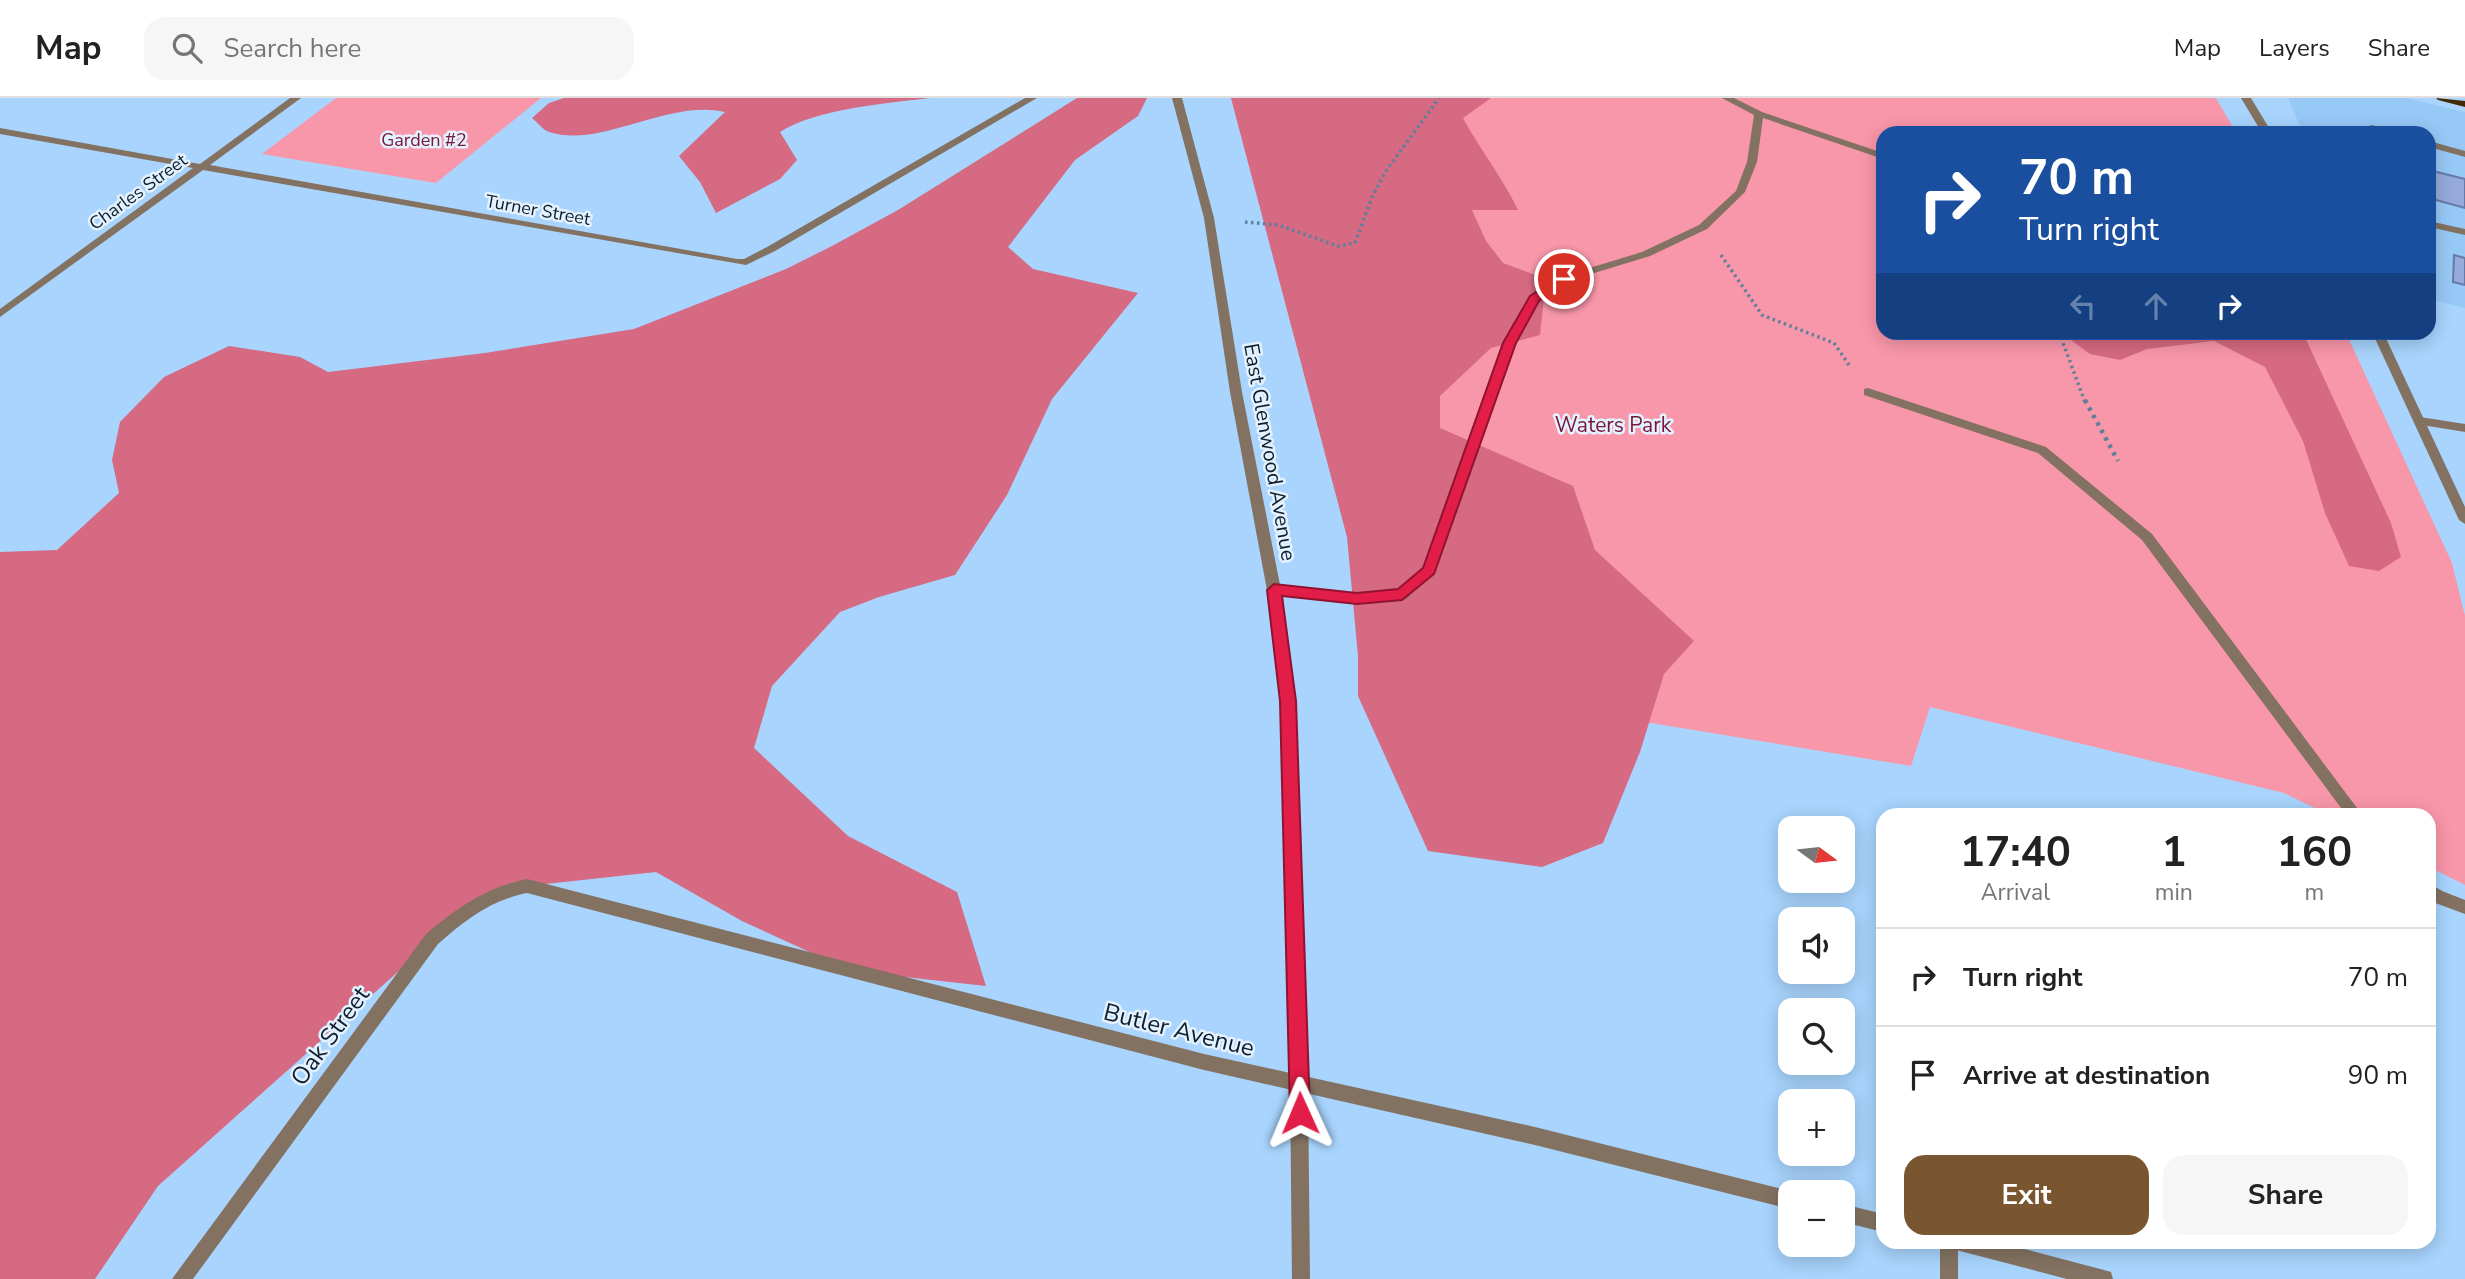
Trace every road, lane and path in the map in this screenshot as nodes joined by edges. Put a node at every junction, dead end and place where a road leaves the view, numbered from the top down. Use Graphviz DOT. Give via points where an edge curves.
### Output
graph roads {
  1 [pos="296,98"];
  2 [pos="1032,98"];
  3 [pos="1177,98"];
  4 [pos="1439,98"];
  5 [pos="1727,98"];
  6 [pos="2246,98"];
  7 [pos="2442,98"];
  8 [pos="2465,104"];
  9 [pos="1759,114"];
  10 [pos="2263,126"];
  11 [pos="0,131"];
  12 [pos="2436,146"];
  13 [pos="1876,154"];
  14 [pos="2465,154"];
  15 [pos="201,169"];
  16 [pos="1209,218"];
  17 [pos="2436,226"];
  18 [pos="1703,228"];
  19 [pos="2465,232"];
  20 [pos="0,314"];
  21 [pos="2061,340"];
  22 [pos="2381,340"];
  23 [pos="1868,393"];
  24 [pos="2420,421"];
  25 [pos="2465,428"];
  26 [pos="2118,461"];
  27 [pos="2465,520"];
  28 [pos="1274,590"];
  29 [pos="2350,808"];
  30 [pos="560,893"];
  31 [pos="2436,896"];
  32 [pos="2465,907"];
  33 [pos="1299,1085"];
  34 [pos="1778,1197"];
  35 [pos="1855,1216"];
  36 [pos="1876,1221"];
  37 [pos="1949,1249"];
  38 [pos="1987,1249"];
  39 [pos="181,1279"];
  40 [pos="1301,1279"];
  41 [pos="1949,1279"];
  42 [pos="2104,1279"];
  1 -- 15 [label="street, Charles Street"];
  2 -- 15 [label="street, Turner Street" via="746,262"];
  3 -- 16 [label="street, East Glenwood Avenue"];
  4 -- 16 [label="path" via="1372,197 1355,243 1338,246 1278,225"];
  5 -- 9 [label="street"];
  6 -- 10 [label="street"];
  7 -- 8 [label="main road"];
  9 -- 13 [label="street"];
  9 -- 18 [label="street" via="1752,162 1740,192"];
  11 -- 15 [label="street, Turner Street"];
  12 -- 14 [label="street"];
  15 -- 20 [label="street, Charles Street"];
  16 -- 28 [label="street, East Glenwood Avenue"];
  17 -- 19 [label="street"];
  18 -- 23 [label="path" via="1762,315 1834,343"];
  18 -- 28 [label="street" via="1646,254 1564,279 1534,298 1510,343 1429,571 1402,595 1357,598"];
  21 -- 26 [label="path" via="2094,420"];
  22 -- 24 [label="street"];
  23 -- 29 [label="street" via="2042,450 2147,537"];
  24 -- 25 [label="street"];
  24 -- 27 [label="street"];
  28 -- 33 [label="street, East Glenwood Avenue" via="1288,701"];
  30 -- 33 [label="street, Butler Avenue"];
  30 -- 39 [label="street, Oak Street" via="527,886 507,889 474,904 432,939"];
  31 -- 32 [label="street"];
  33 -- 34 [label="street, Butler Avenue" via="1535,1136"];
  33 -- 40 [label="street, East Glenwood Avenue"];
  35 -- 36 [label="street"];
  37 -- 41 [label="street"];
  38 -- 42 [label="street"];
}
